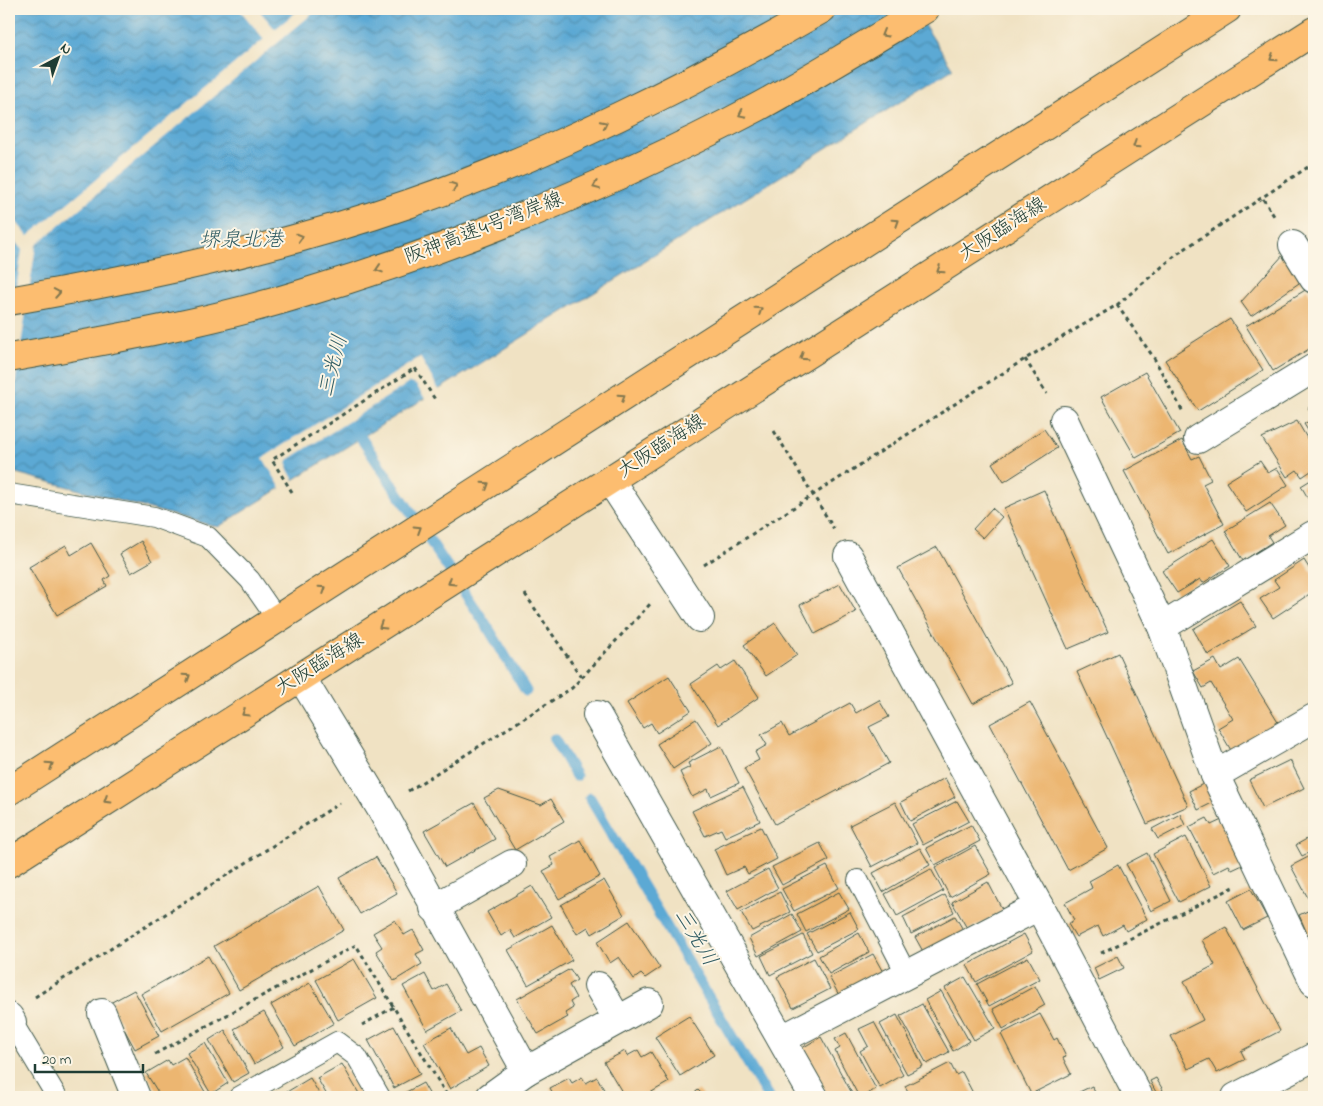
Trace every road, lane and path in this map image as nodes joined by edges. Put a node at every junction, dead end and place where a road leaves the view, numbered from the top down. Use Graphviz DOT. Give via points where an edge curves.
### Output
graph roads {
  1 [pos="822,9"];
  2 [pos="925,9"];
  3 [pos="1228,9"];
  4 [pos="1314,31"];
  5 [pos="1314,163"];
  6 [pos="1262,199"];
  7 [pos="1273,215"];
  8 [pos="1293,245"];
  9 [pos="1314,279"];
  10 [pos="9,301"];
  11 [pos="1117,305"];
  12 [pos="9,358"];
  13 [pos="1026,360"];
  14 [pos="1314,368"];
  15 [pos="1048,395"];
  16 [pos="436,401"];
  17 [pos="1064,420"];
  18 [pos="774,432"];
  19 [pos="1198,439"];
  20 [pos="610,480"];
  21 [pos="292,492"];
  22 [pos="9,494"];
  23 [pos="815,496"];
  24 [pos="1313,535"];
  25 [pos="842,545"];
  26 [pos="677,582"];
  27 [pos="525,594"];
  28 [pos="700,618"];
  29 [pos="277,619"];
  30 [pos="1162,627"];
  31 [pos="301,677"];
  32 [pos="582,678"];
  33 [pos="597,716"];
  34 [pos="1314,718"];
  35 [pos="1215,775"];
  36 [pos="367,786"];
  37 [pos="9,791"];
  38 [pos="381,809"];
  39 [pos="9,863"];
  40 [pos="512,864"];
  41 [pos="1262,873"];
  42 [pos="858,880"];
  43 [pos="1039,906"];
  44 [pos="434,908"];
  45 [pos="1071,968"];
  46 [pos="907,975"];
  47 [pos="1314,982"];
  48 [pos="598,986"];
  49 [pos="30,1000"];
  50 [pos="649,1003"];
  51 [pos="102,1013"];
  52 [pos="10,1019"];
  53 [pos="618,1020"];
  54 [pos="782,1039"];
  55 [pos="1314,1057"];
  56 [pos="125,1070"];
  57 [pos="526,1071"];
  58 [pos="58,1097"];
  59 [pos="136,1097"];
  60 [pos="239,1097"];
  61 [pos="380,1097"];
  62 [pos="448,1097"];
  63 [pos="490,1097"];
  64 [pos="814,1097"];
  65 [pos="1139,1097"];
  66 [pos="1236,1097"];
  10 -- 1 [label="main road, one-way" via="125,281 273,246 408,204 573,139 725,64"];
  2 -- 12 [label="main road, 阪神高速4号湾岸線, one-way" via="750,110 604,183 438,249 303,294 140,335"];
  29 -- 3 [label="main road, one-way"];
  4 -- 20 [label="main road, 大阪臨海線, one-way"];
  5 -- 6 [label="path"];
  6 -- 7 [label="path"];
  6 -- 11 [label="path" via="1177,254"];
  8 -- 9 [label="street"];
  11 -- 13 [label="path"];
  11 -- 19 [label="path" via="1154,358"];
  13 -- 15 [label="path"];
  13 -- 23 [label="path"];
  14 -- 19 [label="street"];
  16 -- 21 [label="path" via="415,368 272,460"];
  17 -- 30 [label="street"];
  18 -- 23 [label="path"];
  20 -- 26 [label="street"];
  20 -- 31 [label="main road, 大阪臨海線, one-way"];
  22 -- 29 [label="lane" via="154,517 208,537 250,580"];
  23 -- 25 [label="path"];
  23 -- 26 [label="path"];
  24 -- 30 [label="street"];
  25 -- 43 [label="street"];
  26 -- 28 [label="street"];
  26 -- 32 [label="path" via="658,595"];
  27 -- 32 [label="path"];
  37 -- 29 [label="main road, one-way"];
  30 -- 35 [label="street"];
  31 -- 36 [label="street"];
  31 -- 39 [label="main road, 大阪臨海線, one-way"];
  32 -- 38 [label="path" via="572,688"];
  33 -- 54 [label="street"];
  34 -- 35 [label="street"];
  35 -- 41 [label="street"];
  36 -- 38 [label="street"];
  36 -- 49 [label="path"];
  38 -- 44 [label="street"];
  40 -- 44 [label="street"];
  41 -- 45 [label="path"];
  41 -- 47 [label="street"];
  42 -- 46 [label="lane"];
  43 -- 45 [label="street"];
  43 -- 46 [label="street"];
  44 -- 57 [label="street"];
  45 -- 65 [label="street"];
  46 -- 54 [label="street"];
  48 -- 53 [label="street"];
  50 -- 53 [label="street"];
  51 -- 56 [label="street"];
  52 -- 58 [label="lane"];
  53 -- 57 [label="street"];
  54 -- 64 [label="street"];
  55 -- 66 [label="street"];
  56 -- 59 [label="street"];
  56 -- 62 [label="path" via="356,945"];
  57 -- 63 [label="street"];
  60 -- 61 [label="lane" via="337,1042 357,1057"];
}
